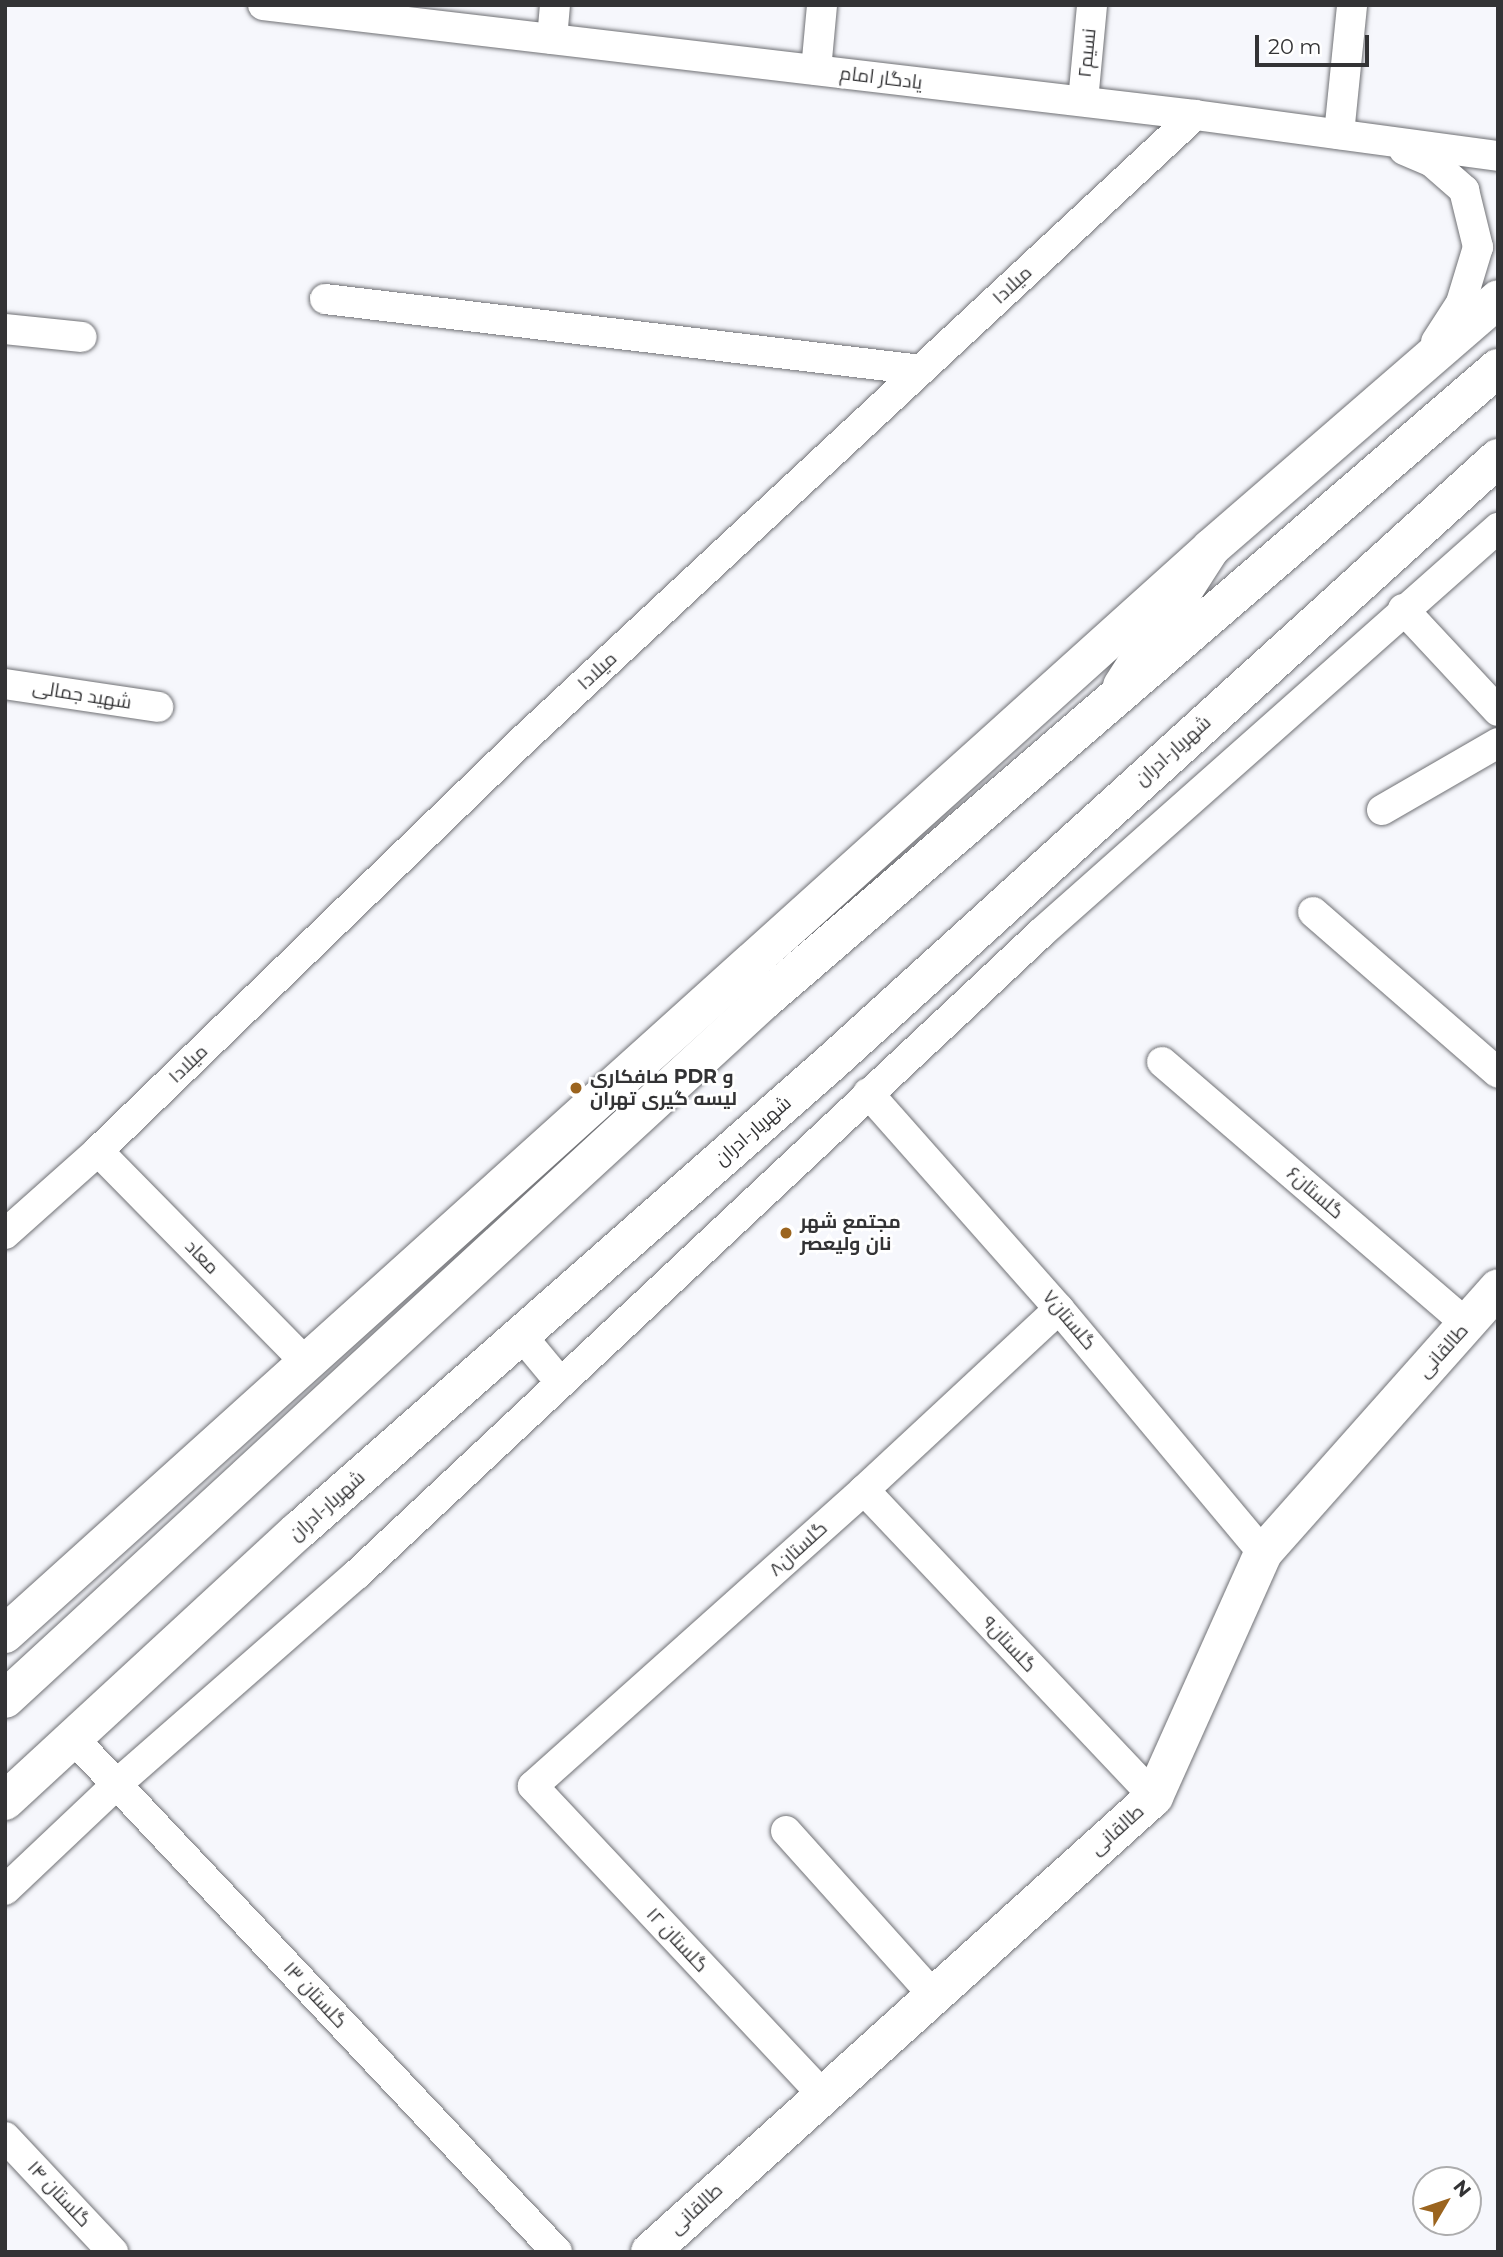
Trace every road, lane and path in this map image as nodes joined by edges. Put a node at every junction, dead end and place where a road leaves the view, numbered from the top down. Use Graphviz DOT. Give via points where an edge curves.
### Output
graph roads {
  1 [pos="263,5"];
  2 [pos="555,5"];
  3 [pos="822,5"];
  4 [pos="1092,5"];
  5 [pos="1352,5"];
  6 [pos="552,39"];
  7 [pos="816,70"];
  8 [pos="1083,101"];
  9 [pos="1195,115"];
  10 [pos="1339,134"];
  11 [pos="1375,139"];
  12 [pos="1498,154"];
  13 [pos="326,299"];
  14 [pos="1498,299"];
  15 [pos="5,329"];
  16 [pos="82,337"];
  17 [pos="1420,366"];
  18 [pos="1498,368"];
  19 [pos="921,370"];
  20 [pos="1498,458"];
  21 [pos="1498,527"];
  22 [pos="1210,548"];
  23 [pos="1403,609"];
  24 [pos="5,684"];
  25 [pos="1113,699"];
  26 [pos="158,707"];
  27 [pos="1498,711"];
  28 [pos="1498,743"];
  29 [pos="1382,810"];
  30 [pos="1313,912"];
  31 [pos="1162,1062"];
  32 [pos="1498,1073"];
  33 [pos="869,1093"];
  34 [pos="98,1151"];
  35 [pos="5,1234"];
  36 [pos="1498,1288"];
  37 [pos="1059,1308"];
  38 [pos="1467,1324"];
  39 [pos="521,1335"];
  40 [pos="306,1363"];
  41 [pos="560,1382"];
  42 [pos="864,1490"];
  43 [pos="1263,1553"];
  44 [pos="5,1634"];
  45 [pos="5,1699"];
  46 [pos="73,1738"];
  47 [pos="117,1784"];
  48 [pos="533,1786"];
  49 [pos="1154,1797"];
  50 [pos="5,1801"];
  51 [pos="786,1831"];
  52 [pos="5,1890"];
  53 [pos="932,1994"];
  54 [pos="821,2094"];
  55 [pos="5,2137"];
  56 [pos="113,2252"];
  57 [pos="557,2252"];
  58 [pos="650,2252"];
  1 -- 6 [label="street, یادگار امام"];
  2 -- 6 [label="street"];
  3 -- 7 [label="street"];
  4 -- 8 [label="street, نسیم۲"];
  5 -- 10 [label="street"];
  6 -- 7 [label="street, یادگار امام"];
  7 -- 8 [label="street, یادگار امام"];
  8 -- 9 [label="street, یادگار امام"];
  9 -- 10 [label="street, یادگار امام"];
  9 -- 19 [label="street, میلاد۱"];
  10 -- 11 [label="street, یادگار امام"];
  11 -- 12 [label="street, یادگار امام"];
  11 -- 17 [label="street" via="1432,162 1464,190 1478,247 1461,303"];
  13 -- 19 [label="street"];
  14 -- 17 [label="main road"];
  15 -- 16 [label="street"];
  17 -- 22 [label="main road"];
  18 -- 25 [label="main road"];
  19 -- 34 [label="street, میلاد۱" via="523,740"];
  20 -- 39 [label="main road, شهریار-ادران" via="825,1068"];
  21 -- 23 [label="street"];
  22 -- 25 [label="main road"];
  22 -- 40 [label="main road"];
  23 -- 27 [label="street"];
  23 -- 33 [label="street"];
  24 -- 26 [label="street, شهید جمالی"];
  25 -- 45 [label="main road" via="761,1003"];
  28 -- 29 [label="street"];
  30 -- 32 [label="street"];
  31 -- 38 [label="street, گلستان۶"];
  33 -- 37 [label="street, گلستان۷"];
  33 -- 41 [label="street"];
  34 -- 35 [label="street, میلاد۱"];
  34 -- 40 [label="street, معاد"];
  36 -- 38 [label="main road, طالقانی"];
  37 -- 42 [label="street, گلستان۸"];
  37 -- 43 [label="street, گلستان۷"];
  38 -- 43 [label="main road, طالقانی"];
  39 -- 41 [label="street"];
  39 -- 46 [label="main road, شهریار-ادران"];
  40 -- 44 [label="main road"];
  41 -- 47 [label="street" via="356,1575"];
  42 -- 48 [label="street, گلستان۸"];
  42 -- 49 [label="street, گلستان۹"];
  43 -- 49 [label="main road, طالقانی"];
  46 -- 47 [label="street, گلستان ۱۳"];
  46 -- 50 [label="main road, شهریار-ادران"];
  47 -- 52 [label="street"];
  47 -- 57 [label="street, گلستان ۱۳"];
  48 -- 54 [label="street, گلستان ۱۲"];
  49 -- 53 [label="main road, طالقانی"];
  51 -- 53 [label="street"];
  53 -- 54 [label="main road, طالقانی"];
  54 -- 58 [label="main road, طالقانی"];
  55 -- 56 [label="street, گلستان ۱۴"];
}
